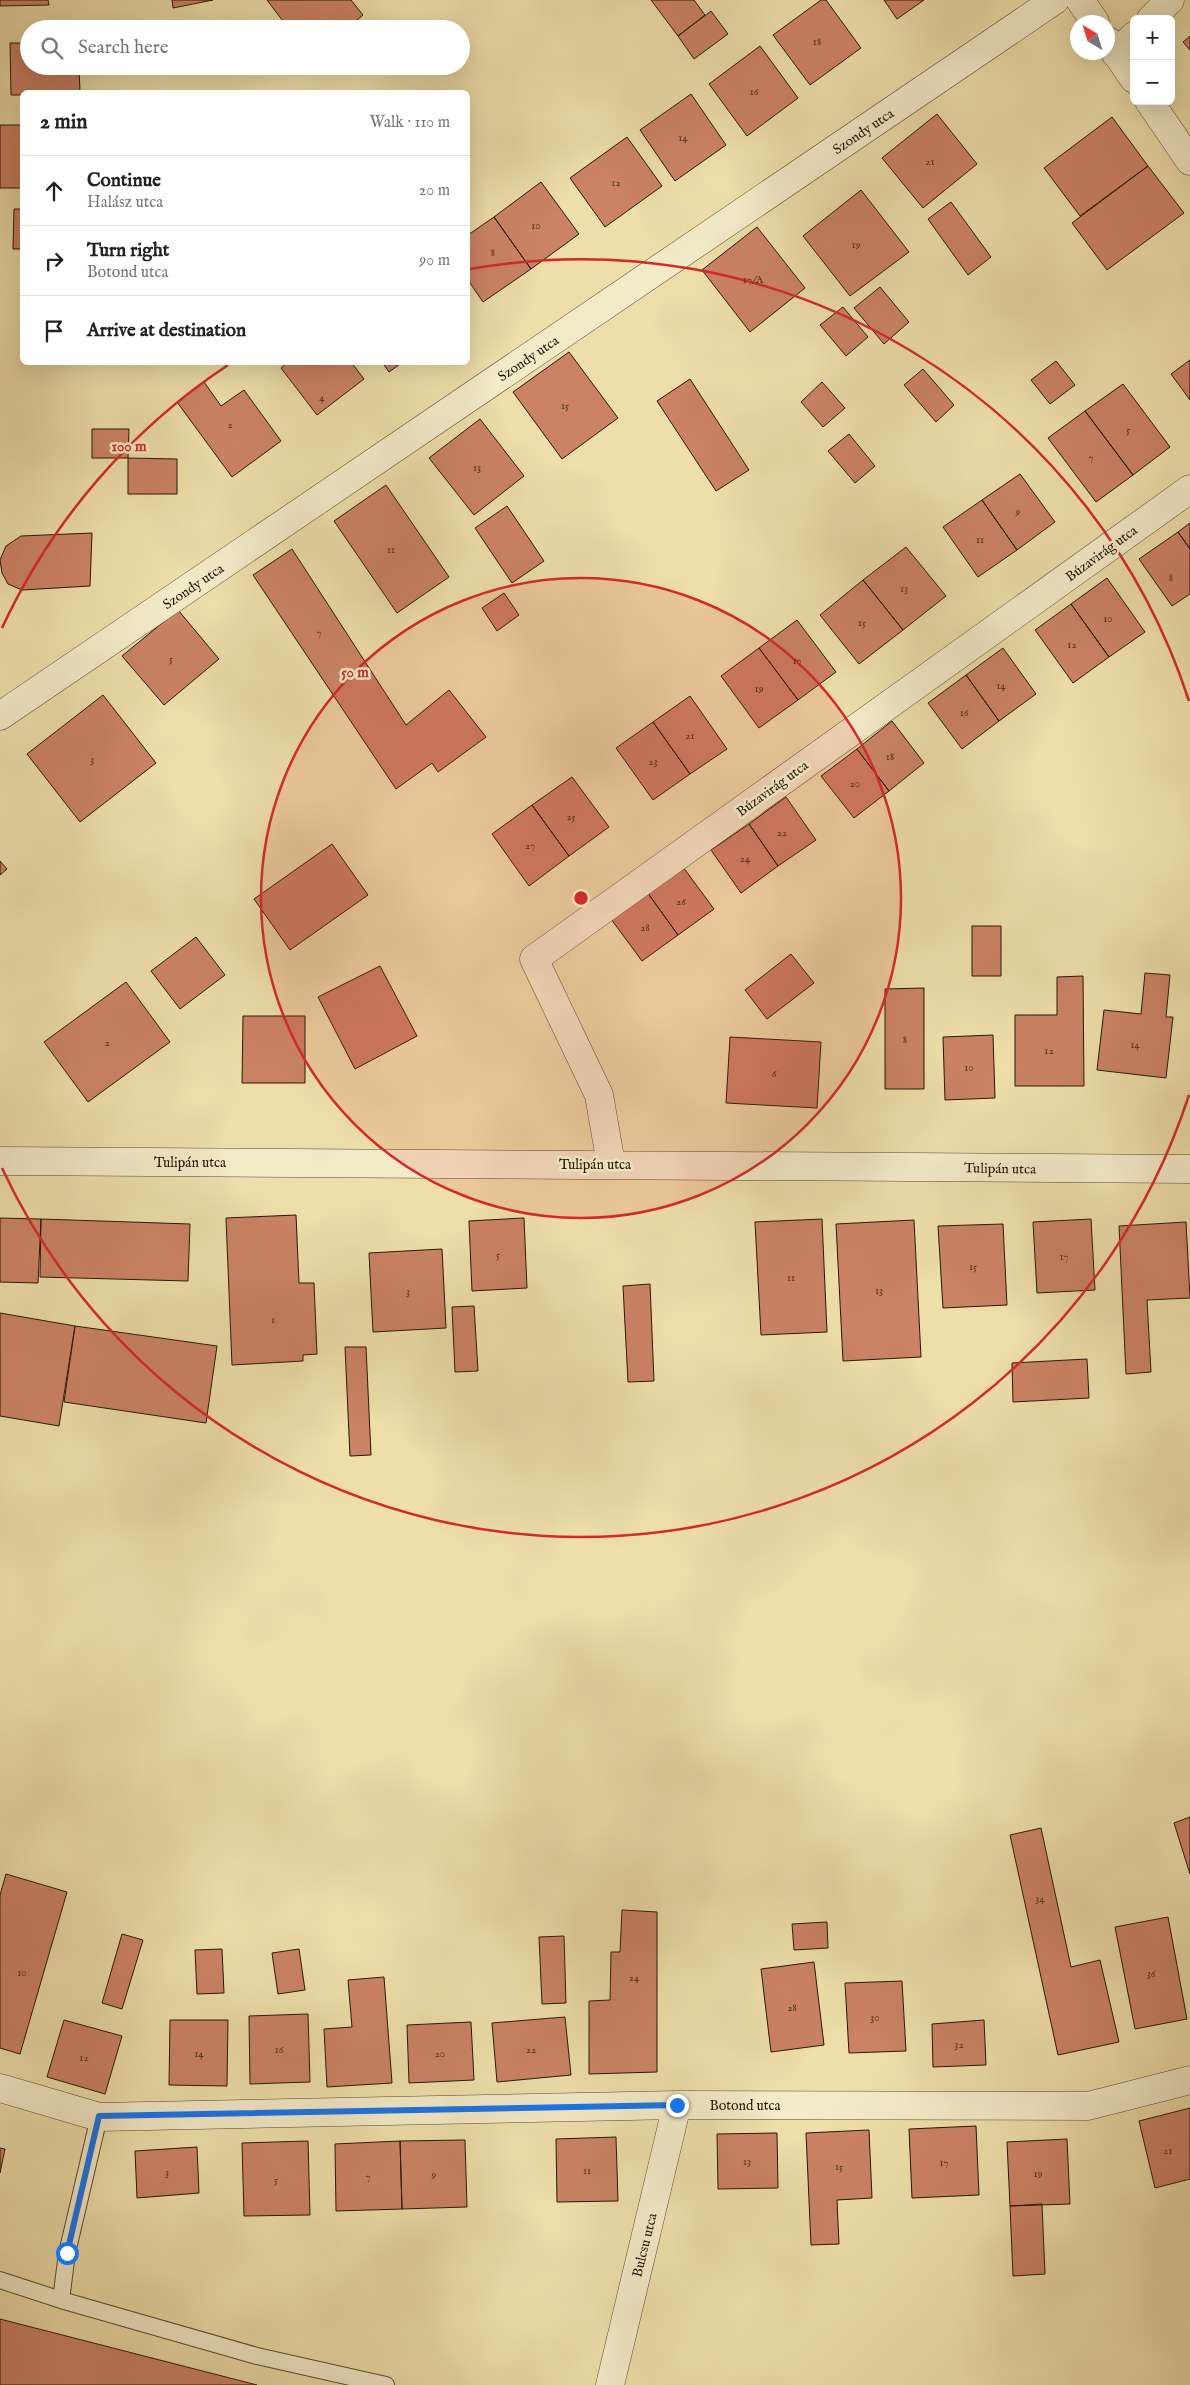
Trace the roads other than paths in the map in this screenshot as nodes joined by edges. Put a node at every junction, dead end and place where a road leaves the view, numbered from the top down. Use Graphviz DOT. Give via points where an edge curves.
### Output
graph roads {
  1 [pos="1055,0"];
  2 [pos="1080,0"];
  3 [pos="1170,0"];
  4 [pos="1090,15"];
  5 [pos="1155,15"];
  6 [pos="1119,44"];
  7 [pos="1130,70"];
  8 [pos="1152,105"];
  9 [pos="1190,161"];
  10 [pos="1190,489"];
  11 [pos="0,716"];
  12 [pos="0,1161"];
  13 [pos="611,1164"];
  14 [pos="1190,1169"];
  15 [pos="1190,2080"];
  16 [pos="0,2088"];
  17 [pos="677,2105"];
  18 [pos="99,2116"];
  19 [pos="0,2280"];
  20 [pos="62,2300"];
  21 [pos="386,2385"];
  22 [pos="610,2385"];
  1 -- 11 [label="street, Szondy utca"];
  2 -- 4 [label="street"];
  3 -- 5 [label="street"];
  6 -- 7 [label="street"];
  8 -- 9 [label="street"];
  10 -- 13 [label="street, Búzavirág utca" via="534,959 599,1095"];
  12 -- 13 [label="street, Tulipán utca"];
  13 -- 14 [label="street, Tulipán utca"];
  15 -- 17 [label="street, Botond utca" via="1088,2106"];
  16 -- 18 [label="street, Botond utca"];
  17 -- 18 [label="street, Botond utca"];
  17 -- 22 [label="street, Bulcsu utca"];
  18 -- 20 [label="lane" via="67,2253"];
  19 -- 20 [label="lane"];
  20 -- 21 [label="lane" via="257,2356"];
}
